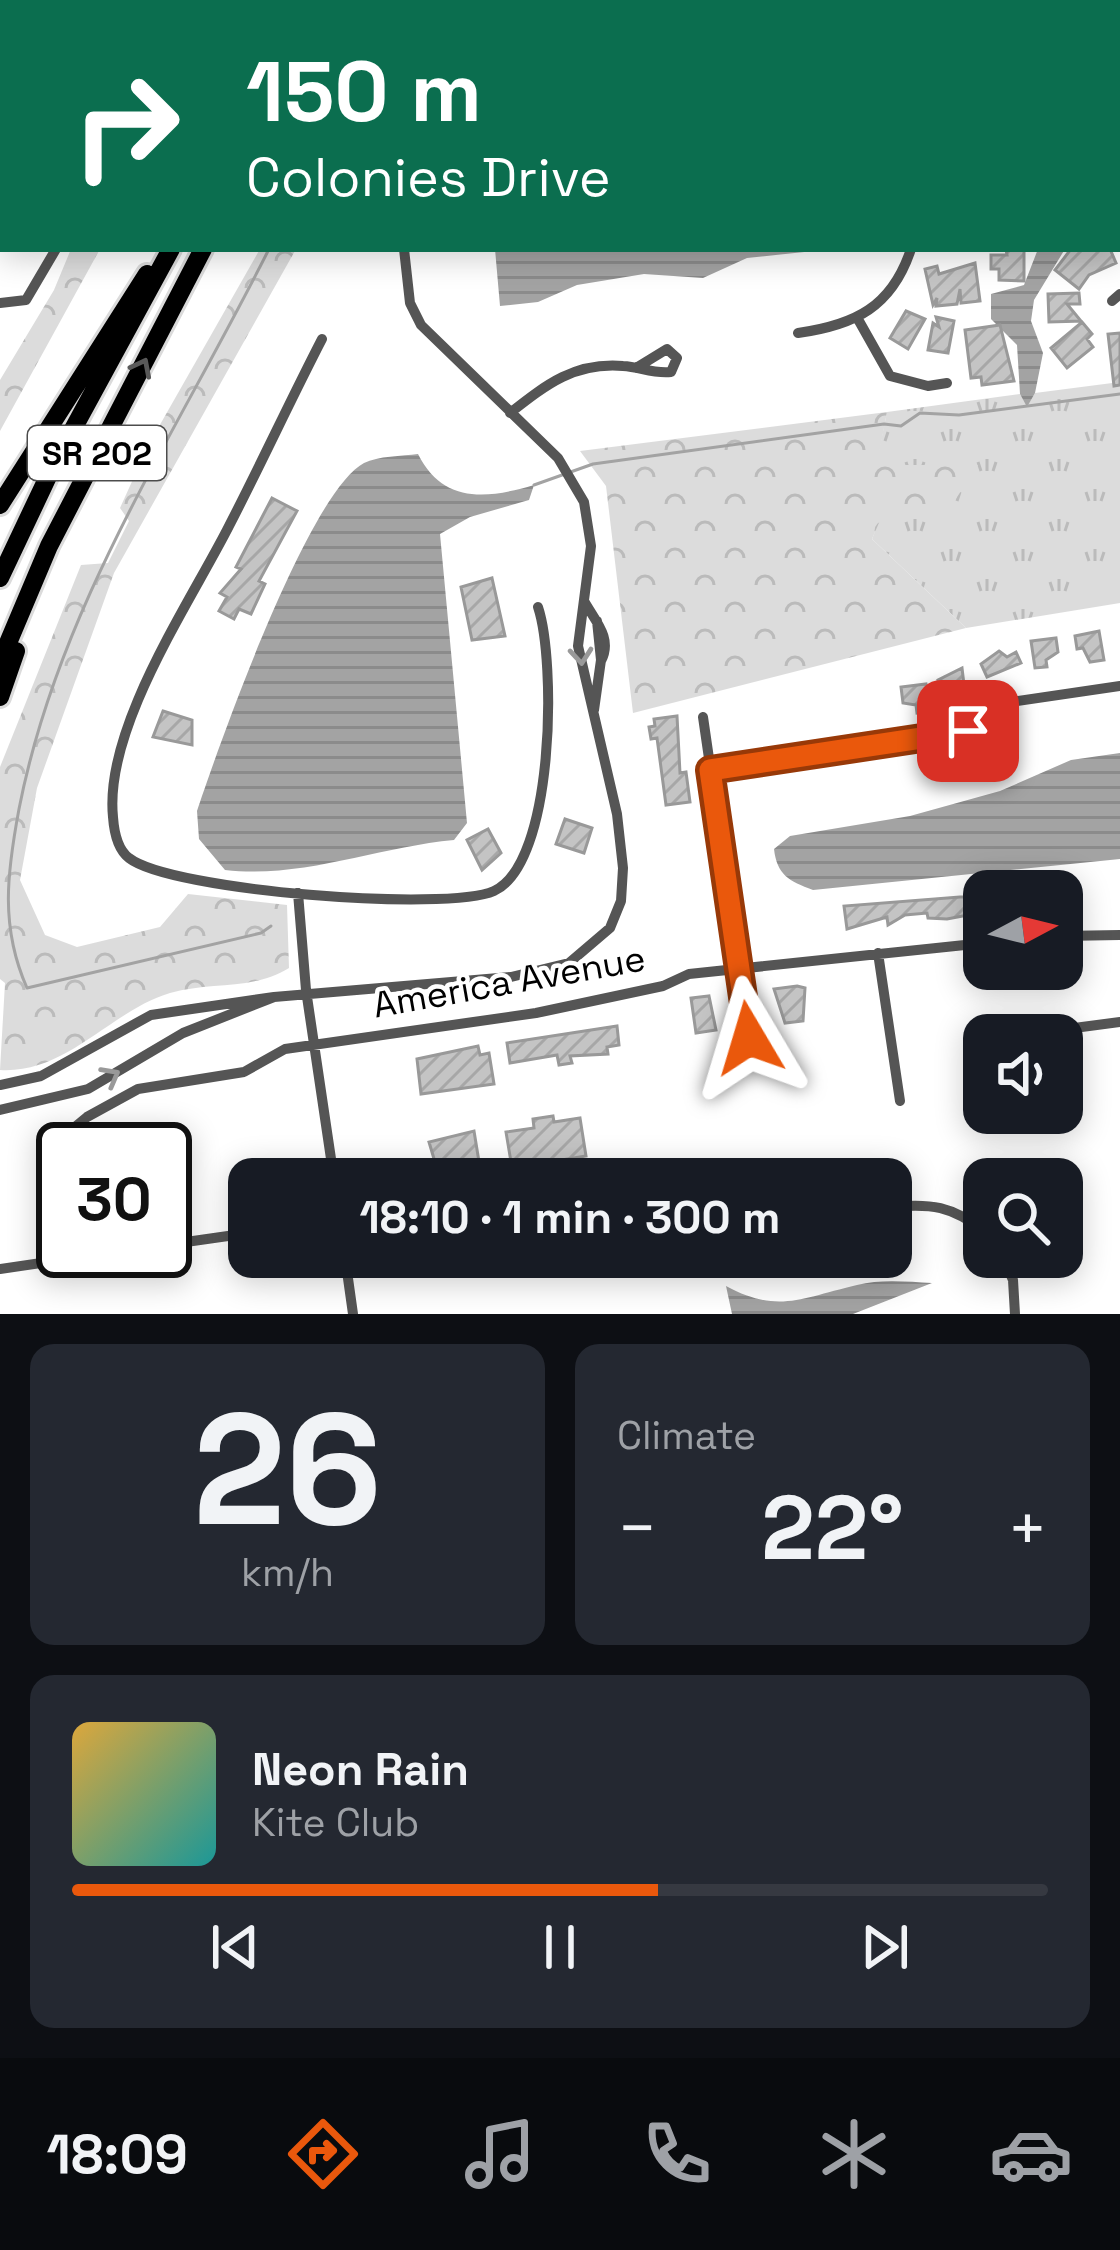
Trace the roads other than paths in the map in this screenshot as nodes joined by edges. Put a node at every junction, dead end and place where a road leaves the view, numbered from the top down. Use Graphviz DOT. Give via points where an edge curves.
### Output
graph roads {
  1 [pos="54,252"];
  2 [pos="164,252"];
  3 [pos="164,252"];
  4 [pos="200,252"];
  5 [pos="404,252"];
  6 [pos="909,252"];
  7 [pos="0,303"];
  8 [pos="859,321"];
  9 [pos="798,333"];
  10 [pos="322,339"];
  11 [pos="636,368"];
  12 [pos="947,383"];
  13 [pos="510,413"];
  14 [pos="0,505"];
  15 [pos="49,546"];
  16 [pos="0,578"];
  17 [pos="584,601"];
  18 [pos="538,607"];
  19 [pos="0,662"];
  20 [pos="1120,686"];
  21 [pos="0,697"];
  22 [pos="594,710"];
  23 [pos="703,717"];
  24 [pos="710,770"];
  25 [pos="298,893"];
  26 [pos="1120,935"];
  27 [pos="1083,936"];
  28 [pos="963,945"];
  29 [pos="878,953"];
  30 [pos="740,967"];
  31 [pos="306,990"];
  32 [pos="274,997"];
  33 [pos="1120,1022"];
  34 [pos="1083,1027"];
  35 [pos="317,1044"];
  36 [pos="752,1054"];
  37 [pos="0,1085"];
  38 [pos="900,1101"];
  39 [pos="0,1110"];
  40 [pos="81,1122"];
  41 [pos="331,1158"];
  42 [pos="912,1207"];
  43 [pos="963,1216"];
  44 [pos="228,1236"];
  45 [pos="192,1241"];
  46 [pos="36,1264"];
  47 [pos="0,1269"];
  48 [pos="348,1278"];
  49 [pos="1012,1278"];
  50 [pos="353,1314"];
  51 [pos="1015,1314"];
  1 -- 7 [label="street" via="26,299"];
  2 -- 14 [label="highway"];
  3 -- 16 [label="highway, SR 202"];
  15 -- 4 [label="highway, SR 202, one-way"];
  5 -- 13 [label="street" via="421,325"];
  6 -- 8 [label="street" via="881,303"];
  8 -- 9 [label="street"];
  8 -- 12 [label="street" via="890,376"];
  10 -- 25 [label="street" via="147,681 113,786 117,841 128,858 179,880"];
  11 -- 13 [label="street" via="587,364"];
  13 -- 17 [label="street" via="558,458 584,502 591,546"];
  15 -- 19 [label="highway, SR 202"];
  15 -- 21 [label="highway"];
  17 -- 22 [label="street, one-way" via="578,646"];
  17 -- 22 [label="street" via="597,622 601,661"];
  18 -- 25 [label="street" via="547,694 538,821 506,884 433,900"];
  20 -- 24 [label="street" via="1012,702 957,735"];
  22 -- 31 [label="street" via="623,868 610,928 569,963 511,976"];
  23 -- 24 [label="street"];
  24 -- 30 [label="street"];
  25 -- 31 [label="street"];
  26 -- 27 [label="street"];
  28 -- 29 [label="street, America Avenue"];
  29 -- 30 [label="street, America Avenue"];
  29 -- 38 [label="street"];
  30 -- 35 [label="street, America Avenue" via="536,1013"];
  30 -- 36 [label="street"];
  31 -- 32 [label="street"];
  31 -- 35 [label="street"];
  32 -- 37 [label="street" via="151,1015 41,1076"];
  39 -- 32 [label="street, one-way" via="88,1089 183,1033"];
  33 -- 34 [label="street"];
  35 -- 40 [label="street, America Avenue" via="273,1053 244,1072 138,1089"];
  35 -- 41 [label="street"];
  42 -- 43 [label="street"];
  44 -- 45 [label="street"];
  46 -- 47 [label="street"];
  48 -- 50 [label="street"];
  49 -- 51 [label="street"];
}
